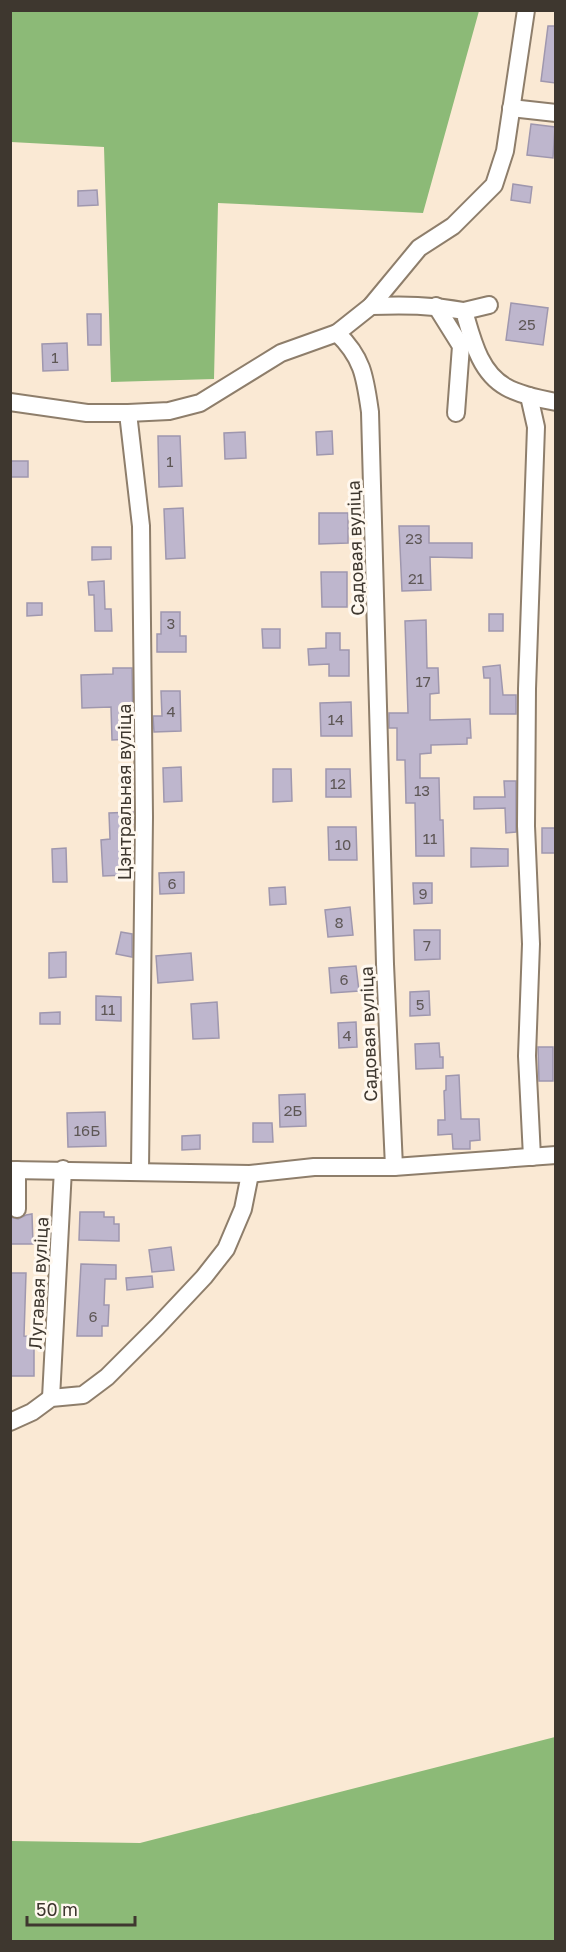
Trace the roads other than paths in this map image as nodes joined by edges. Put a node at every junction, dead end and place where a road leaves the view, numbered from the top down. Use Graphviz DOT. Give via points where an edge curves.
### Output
graph roads {
  1 [pos="526,10"];
  2 [pos="511,108"];
  3 [pos="555,113"];
  4 [pos="489,305"];
  5 [pos="371,306"];
  6 [pos="436,306"];
  7 [pos="464,311"];
  8 [pos="337,333"];
  9 [pos="529,396"];
  10 [pos="10,402"];
  11 [pos="555,402"];
  12 [pos="128,413"];
  13 [pos="456,413"];
  14 [pos="555,1155"];
  15 [pos="532,1157"];
  16 [pos="394,1167"];
  17 [pos="63,1169"];
  18 [pos="14,1170"];
  19 [pos="140,1171"];
  20 [pos="250,1173"];
  21 [pos="17,1209"];
  22 [pos="51,1398"];
  23 [pos="10,1422"];
  1 -- 2 [label="street"];
  2 -- 3 [label="street"];
  2 -- 5 [label="street" via="505,151 494,185 453,226 419,248"];
  4 -- 7 [label="street"];
  5 -- 6 [label="street"];
  5 -- 8 [label="street"];
  6 -- 7 [label="street"];
  6 -- 13 [label="street" via="461,346"];
  7 -- 9 [label="street" via="475,349 488,371 508,388"];
  8 -- 12 [label="street" via="281,353 200,403 169,411"];
  8 -- 16 [label="street, Садовая вуліца" via="357,357 370,412"];
  9 -- 11 [label="street"];
  9 -- 15 [label="street" via="536,427 526,689 531,944 527,1056"];
  10 -- 12 [label="street" via="87,413"];
  12 -- 19 [label="street, Цэнтральная вуліца" via="141,526 144,817"];
  14 -- 15 [label="street"];
  15 -- 16 [label="street"];
  16 -- 20 [label="street" via="314,1167"];
  17 -- 18 [label="street"];
  17 -- 19 [label="street"];
  17 -- 22 [label="street, Лугавая вуліца"];
  18 -- 21 [label="street"];
  19 -- 20 [label="street"];
  20 -- 22 [label="street" via="243,1209 226,1249 204,1277 107,1377 83,1395"];
  22 -- 23 [label="street"];
}
